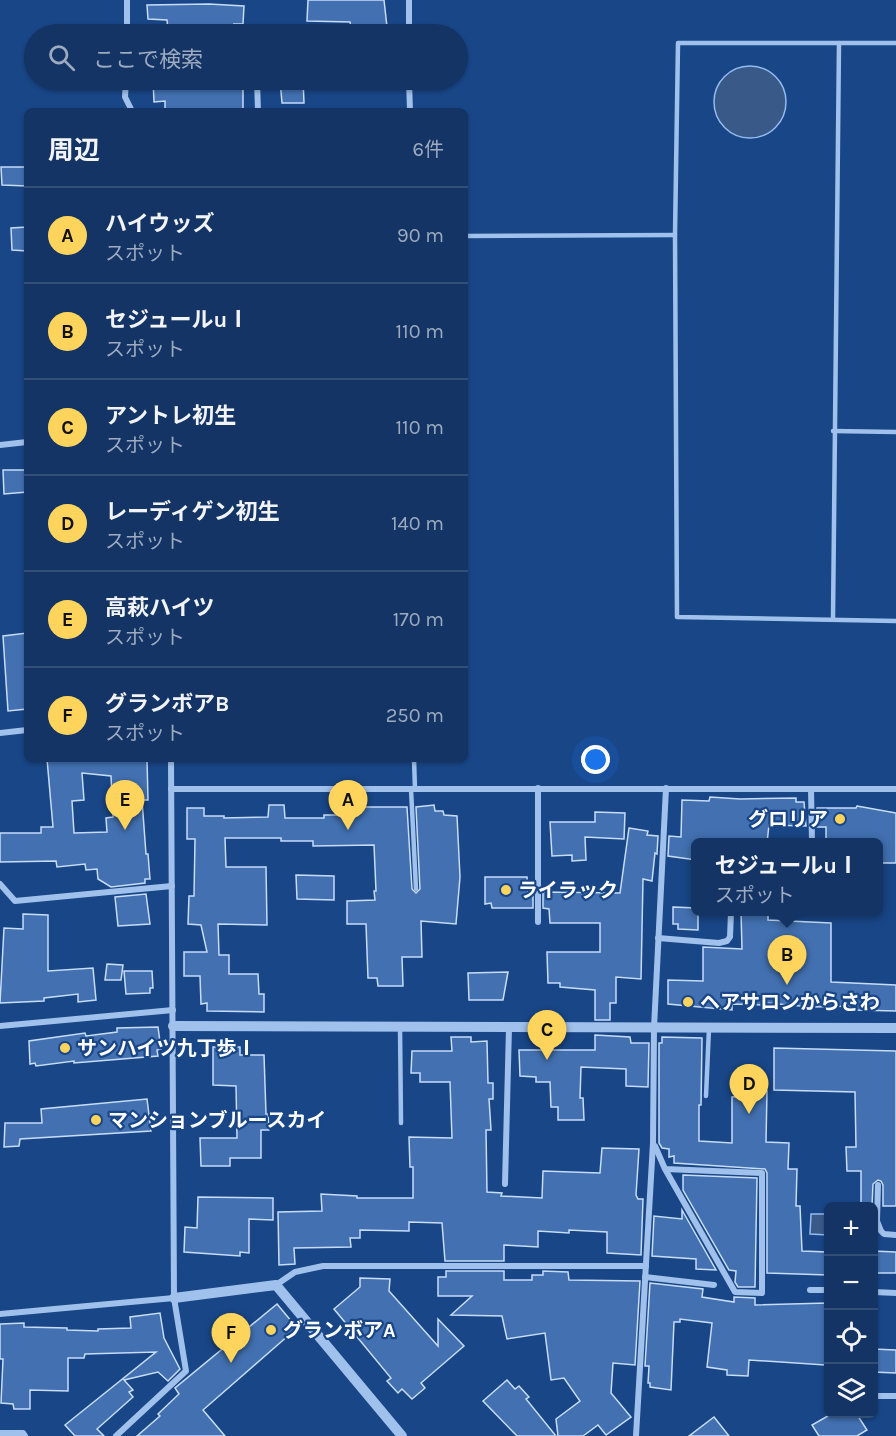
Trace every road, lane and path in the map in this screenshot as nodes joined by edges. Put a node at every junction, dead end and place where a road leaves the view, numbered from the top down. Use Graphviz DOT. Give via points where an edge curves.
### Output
graph roads {
  1 [pos="126,0"];
  2 [pos="409,0"];
  3 [pos="127,24"];
  4 [pos="409,24"];
  5 [pos="839,43"];
  6 [pos="896,43"];
  7 [pos="125,90"];
  8 [pos="257,90"];
  9 [pos="410,90"];
  10 [pos="130,108"];
  11 [pos="258,108"];
  12 [pos="410,108"];
  13 [pos="675,235"];
  14 [pos="468,236"];
  15 [pos="834,431"];
  16 [pos="896,432"];
  17 [pos="24,442"];
  18 [pos="0,445"];
  19 [pos="833,619"];
  20 [pos="896,621"];
  21 [pos="24,730"];
  22 [pos="0,733"];
  23 [pos="171,762"];
  24 [pos="414,762"];
  25 [pos="538,788"];
  26 [pos="666,788"];
  27 [pos="171,789"];
  28 [pos="413,789"];
  29 [pos="811,789"];
  30 [pos="896,789"];
  31 [pos="812,838"];
  32 [pos="0,884"];
  33 [pos="172,886"];
  34 [pos="416,890"];
  35 [pos="731,916"];
  36 [pos="538,922"];
  37 [pos="658,938"];
  38 [pos="173,1010"];
  39 [pos="0,1026"];
  40 [pos="173,1026"];
  41 [pos="400,1026"];
  42 [pos="509,1027"];
  43 [pos="654,1028"];
  44 [pos="709,1028"];
  45 [pos="896,1028"];
  46 [pos="706,1096"];
  47 [pos="401,1123"];
  48 [pos="653,1143"];
  49 [pos="665,1170"];
  50 [pos="505,1184"];
  51 [pos="878,1185"];
  52 [pos="896,1235"];
  53 [pos="646,1266"];
  54 [pos="645,1277"];
  55 [pos="276,1285"];
  56 [pos="714,1285"];
  57 [pos="810,1290"];
  58 [pos="824,1290"];
  59 [pos="878,1292"];
  60 [pos="896,1293"];
  61 [pos="174,1298"];
  62 [pos="0,1314"];
  63 [pos="878,1396"];
  64 [pos="896,1396"];
  65 [pos="0,1433"];
  66 [pos="26,1436"];
  67 [pos="116,1436"];
  68 [pos="402,1436"];
  69 [pos="636,1436"];
  1 -- 3 [label="street"];
  2 -- 4 [label="street"];
  5 -- 6 [label="lane"];
  5 -- 13 [label="lane" via="678,43"];
  5 -- 15 [label="lane"];
  7 -- 10 [label="street"];
  8 -- 11 [label="street"];
  9 -- 12 [label="street"];
  13 -- 14 [label="lane"];
  13 -- 19 [label="lane" via="677,617"];
  15 -- 16 [label="lane"];
  15 -- 19 [label="lane"];
  17 -- 18 [label="street"];
  19 -- 20 [label="lane"];
  21 -- 22 [label="street"];
  23 -- 27 [label="street"];
  24 -- 28 [label="lane"];
  25 -- 26 [label="street"];
  25 -- 28 [label="street"];
  25 -- 36 [label="street"];
  26 -- 29 [label="street"];
  26 -- 37 [label="street"];
  27 -- 28 [label="street"];
  27 -- 33 [label="street"];
  28 -- 34 [label="lane"];
  29 -- 30 [label="street"];
  29 -- 31 [label="street"];
  32 -- 33 [label="street" via="15,901"];
  33 -- 38 [label="street"];
  35 -- 37 [label="street" via="727,941"];
  37 -- 43 [label="street"];
  38 -- 39 [label="street"];
  38 -- 40 [label="street"];
  40 -- 41 [label="street"];
  40 -- 61 [label="street"];
  41 -- 42 [label="street"];
  41 -- 47 [label="lane"];
  42 -- 43 [label="street"];
  42 -- 50 [label="street"];
  43 -- 44 [label="street"];
  43 -- 48 [label="street"];
  44 -- 45 [label="street"];
  44 -- 46 [label="lane"];
  48 -- 49 [label="street"];
  48 -- 53 [label="street"];
  49 -- 49 [label="street" via="735,1292 762,1293 762,1173"];
  51 -- 52 [label="street" via="879,1227 884,1234"];
  53 -- 54 [label="street"];
  53 -- 55 [label="street" via="323,1266 295,1272"];
  54 -- 56 [label="street"];
  54 -- 69 [label="street"];
  55 -- 61 [label="street"];
  55 -- 68 [label="street"];
  57 -- 58 [label="street"];
  59 -- 60 [label="street"];
  61 -- 62 [label="street"];
  61 -- 67 [label="street" via="186,1371"];
  63 -- 64 [label="street"];
  65 -- 66 [label="street"];
}
